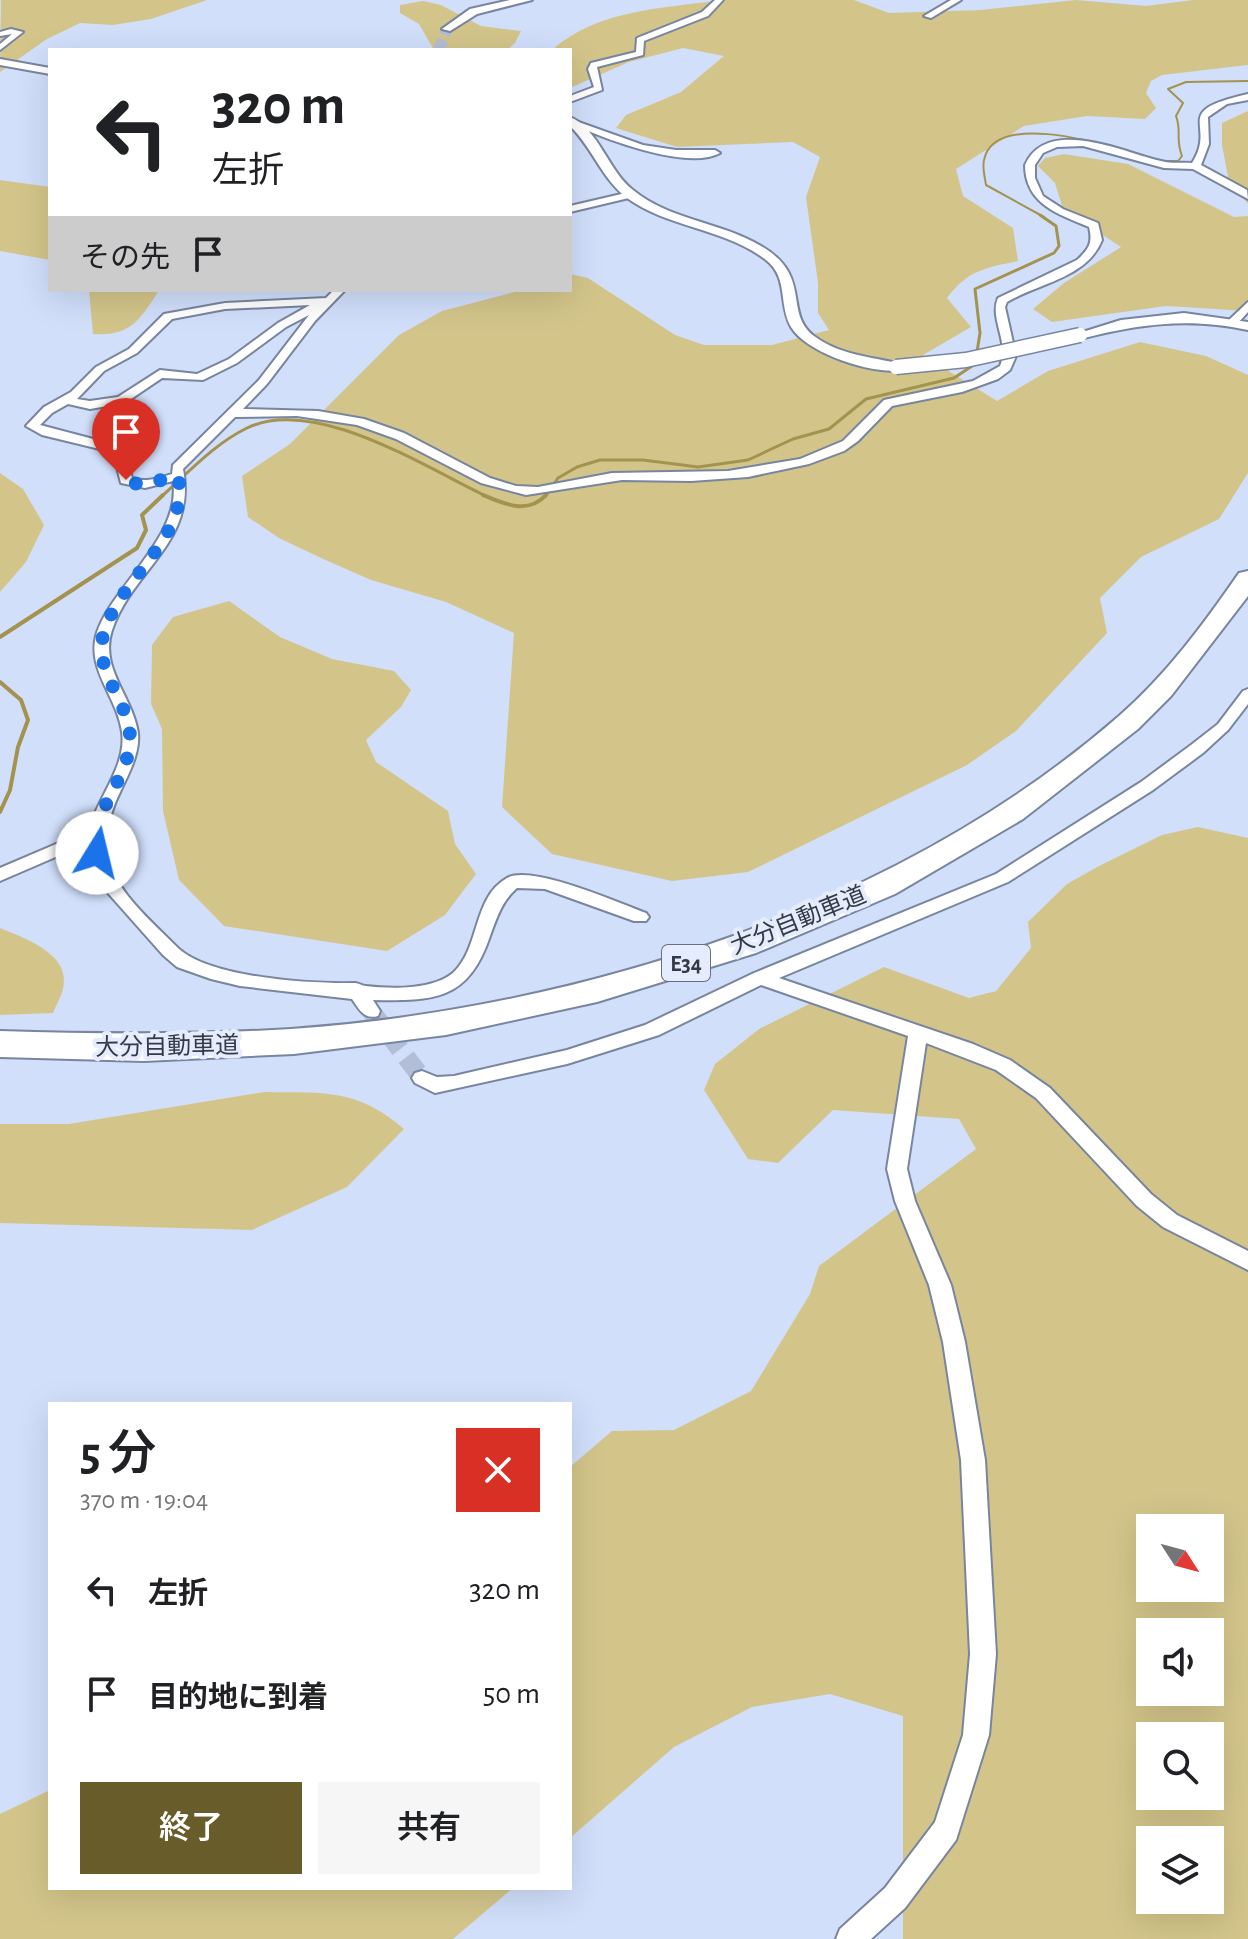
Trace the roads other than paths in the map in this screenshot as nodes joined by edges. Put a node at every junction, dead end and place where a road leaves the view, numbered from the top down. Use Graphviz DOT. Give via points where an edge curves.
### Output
graph roads {
  1 [pos="527,0"];
  2 [pos="719,0"];
  3 [pos="957,0"];
  4 [pos="928,16"];
  5 [pos="447,29"];
  6 [pos="0,34"];
  7 [pos="0,48"];
  8 [pos="0,62"];
  9 [pos="48,71"];
  10 [pos="1248,97"];
  11 [pos="572,98"];
  12 [pos="572,120"];
  13 [pos="715,153"];
  14 [pos="1195,166"];
  15 [pos="630,195"];
  16 [pos="1248,196"];
  17 [pos="572,209"];
  18 [pos="338,292"];
  19 [pos="328,301"];
  20 [pos="1248,305"];
  21 [pos="1233,322"];
  22 [pos="1248,326"];
  23 [pos="67,400"];
  24 [pos="233,413"];
  25 [pos="178,476"];
  26 [pos="1248,578"];
  27 [pos="1248,612"];
  28 [pos="1248,694"];
  29 [pos="97,833"];
  30 [pos="0,875"];
  31 [pos="640,917"];
  32 [pos="760,978"];
  33 [pos="355,990"];
  34 [pos="371,1011"];
  35 [pos="918,1035"];
  36 [pos="0,1044"];
  37 [pos="0,1063"];
  38 [pos="422,1078"];
  39 [pos="1248,1261"];
  40 [pos="850,1939"];
  1 -- 5 [label="street" via="481,9"];
  2 -- 11 [label="street" via="705,14 640,40 640,53 594,65 599,88"];
  3 -- 4 [label="street"];
  6 -- 7 [label="street" via="19,32"];
  8 -- 9 [label="street"];
  10 -- 14 [label="street" via="1204,112 1203,156"];
  12 -- 13 [label="street" via="641,149"];
  12 -- 15 [label="street"];
  14 -- 16 [label="street"];
  14 -- 24 [label="street" via="1169,166 1069,143 1035,154 1031,163 1036,198 1094,225 1095,252 1073,268 1002,300 1010,358 1005,370 986,382 888,403 842,447 813,458 754,471 611,477 518,491 363,422 308,412"];
  15 -- 17 [label="street"];
  15 -- 21 [label="street, bridge" via="770,257 788,275 792,313 800,330 831,350 861,360 896,367 946,364 1145,318"];
  18 -- 19 [label="street"];
  19 -- 23 [label="street" via="199,378 160,374 121,400 90,405"];
  19 -- 23 [label="street" via="177,312"];
  19 -- 24 [label="street"];
  20 -- 21 [label="street"];
  21 -- 22 [label="street"];
  23 -- 25 [label="street" via="32,426 112,448 132,483"];
  24 -- 25 [label="street" via="177,468"];
  25 -- 29 [label="street" via="177,513 104,632 108,682 130,733 125,761"];
  26 -- 36 [label="highway, 大分自動車道 / E34" via="1174,676 1131,720 1018,810 862,896 781,931 585,993 379,1032 238,1045"];
  27 -- 37 [label="highway, 大分自動車道 / E34" via="1148,729 1032,821 875,911 781,950 592,1009 383,1050 236,1065 106,1068"];
  28 -- 32 [label="street" via="1223,727 1197,749 1002,878"];
  29 -- 30 [label="street"];
  29 -- 33 [label="street" via="97,853 107,880 180,961 216,974 320,991"];
  31 -- 33 [label="street" via="546,883 513,882 500,893 471,961 451,985 431,991"];
  32 -- 35 [label="street"];
  32 -- 38 [label="street" via="652,1030 602,1047 454,1083 435,1085"];
  33 -- 34 [label="street"];
  35 -- 39 [label="street" via="1003,1065 1043,1093 1170,1221"];
  35 -- 40 [label="street" via="897,1169 940,1285 954,1342 973,1460 983,1654 976,1735 946,1830 895,1898"];
}
